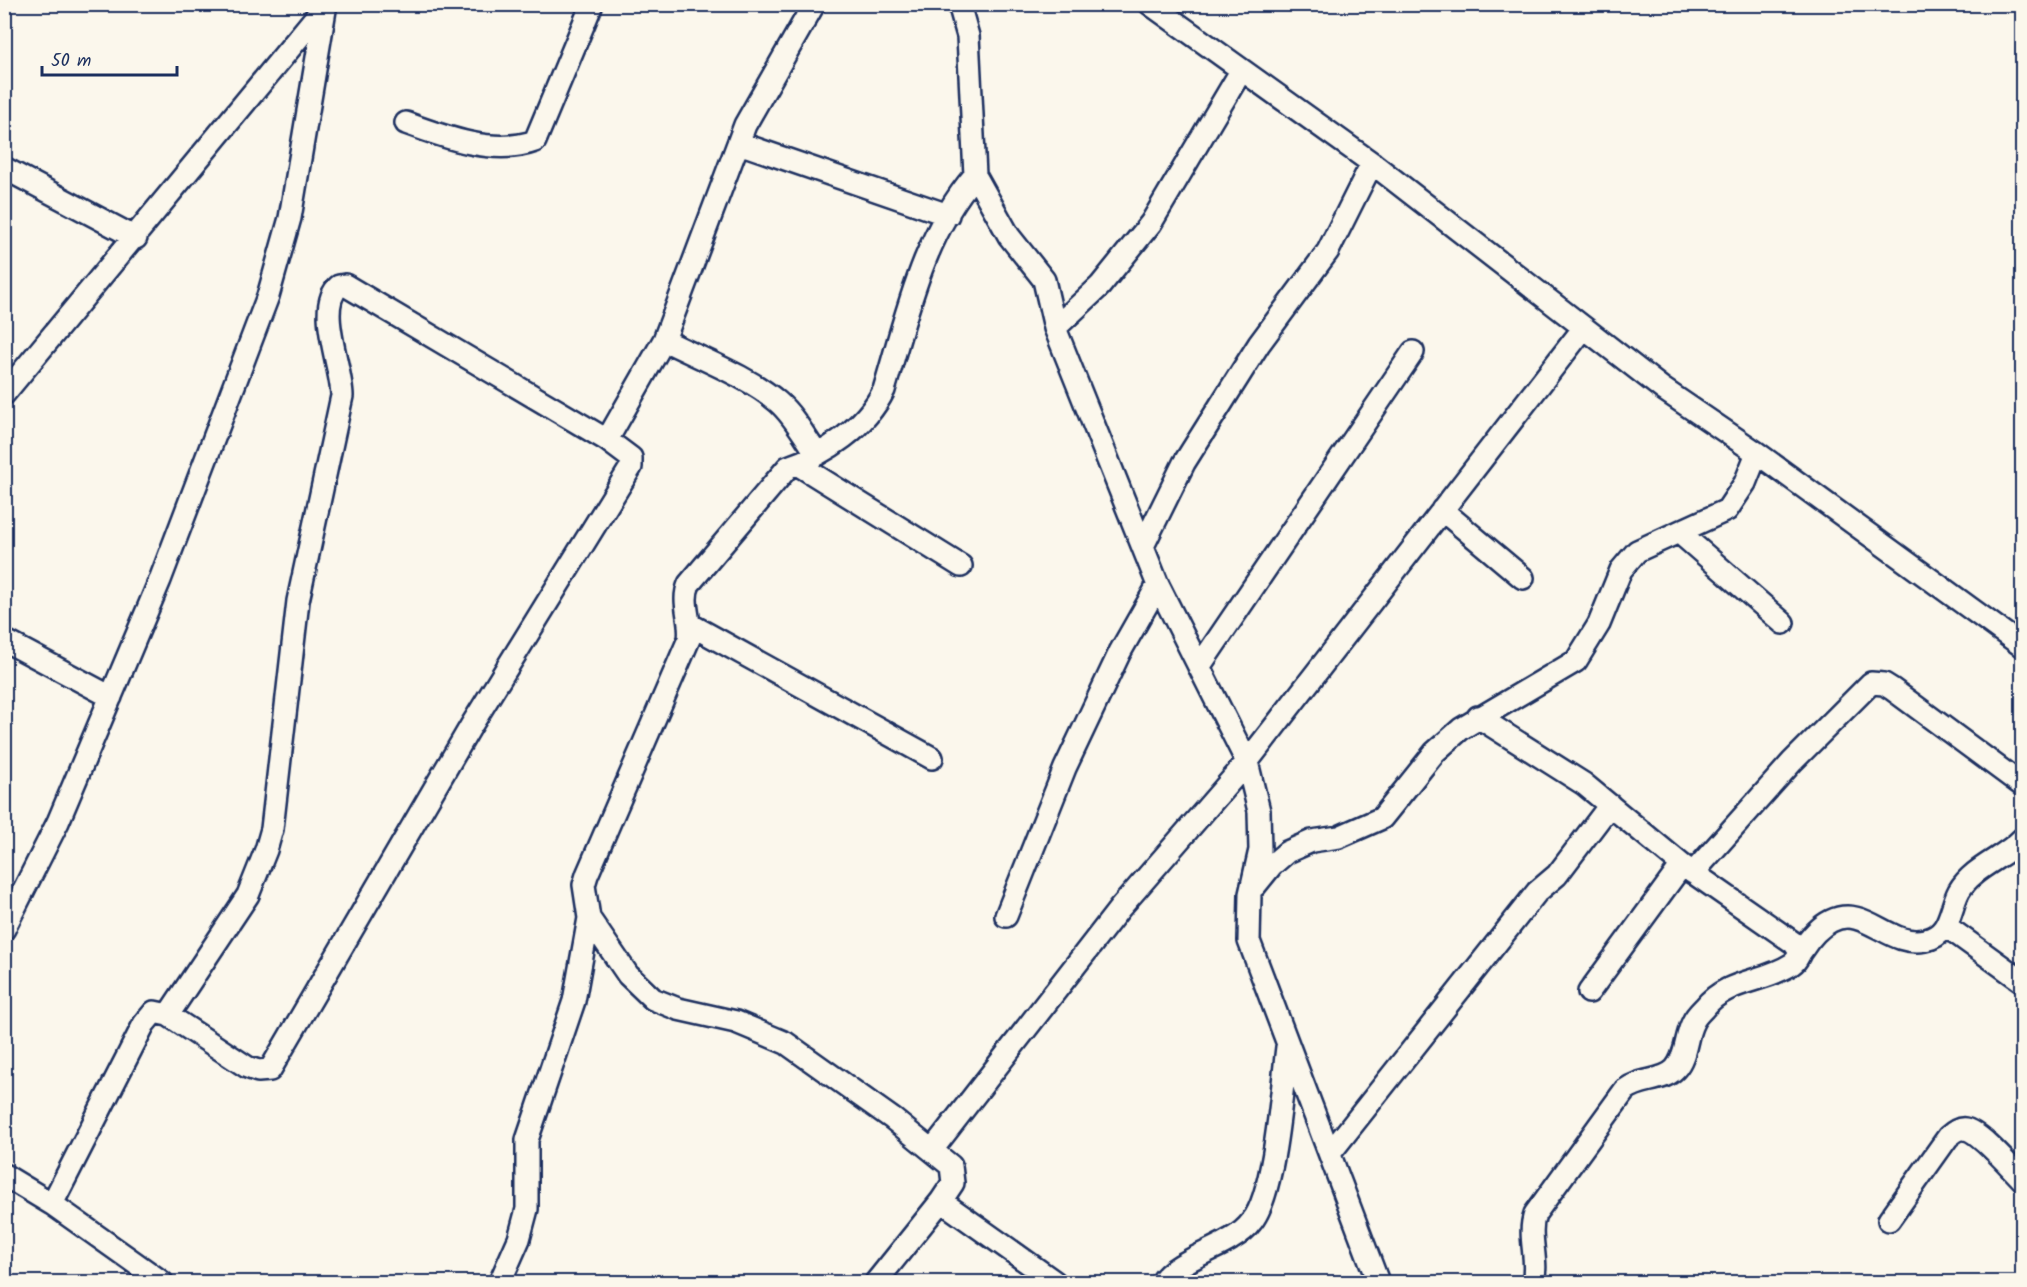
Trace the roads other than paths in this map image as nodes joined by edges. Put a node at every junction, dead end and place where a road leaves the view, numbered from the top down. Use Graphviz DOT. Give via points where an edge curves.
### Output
graph roads {
  1 [pos="326,4"];
  2 [pos="592,4"];
  3 [pos="814,4"];
  4 [pos="959,4"];
  5 [pos="1150,4"];
  6 [pos="1241,71"];
  7 [pos="406,123"];
  8 [pos="739,142"];
  9 [pos="1372,163"];
  10 [pos="4,168"];
  11 [pos="975,175"];
  12 [pos="948,215"];
  13 [pos="136,238"];
  14 [pos="1055,328"];
  15 [pos="1583,329"];
  16 [pos="664,340"];
  17 [pos="1413,352"];
  18 [pos="4,394"];
  19 [pos="607,440"];
  20 [pos="1757,453"];
  21 [pos="817,454"];
  22 [pos="796,464"];
  23 [pos="1442,510"];
  24 [pos="1680,533"];
  25 [pos="1143,546"];
  26 [pos="961,566"];
  27 [pos="1523,578"];
  28 [pos="1158,585"];
  29 [pos="1783,623"];
  30 [pos="691,625"];
  31 [pos="4,640"];
  32 [pos="2022,646"];
  33 [pos="1199,667"];
  34 [pos="111,697"];
  35 [pos="1479,717"];
  36 [pos="932,758"];
  37 [pos="1247,762"];
  38 [pos="2022,785"];
  39 [pos="1610,805"];
  40 [pos="2022,839"];
  41 [pos="1688,869"];
  42 [pos="1250,894"];
  43 [pos="1006,916"];
  44 [pos="589,918"];
  45 [pos="1946,926"];
  46 [pos="4,929"];
  47 [pos="1800,952"];
  48 [pos="2022,981"];
  49 [pos="1589,992"];
  50 [pos="168,1014"];
  51 [pos="1288,1044"];
  52 [pos="932,1150"];
  53 [pos="1331,1152"];
  54 [pos="4,1175"];
  55 [pos="2022,1179"];
  56 [pos="941,1201"];
  57 [pos="52,1204"];
  58 [pos="1889,1220"];
  59 [pos="162,1282"];
  60 [pos="500,1282"];
  61 [pos="876,1282"];
  62 [pos="1055,1282"];
  63 [pos="1162,1282"];
  64 [pos="1378,1282"];
  65 [pos="1533,1282"];
  1 -- 13 [label="street"];
  1 -- 34 [label="street" via="279,263 160,580"];
  2 -- 7 [label="street" via="535,141 523,146 484,145"];
  3 -- 8 [label="street"];
  4 -- 11 [label="street" via="968,36"];
  5 -- 6 [label="street"];
  6 -- 9 [label="street"];
  6 -- 14 [label="street" via="1151,223 1100,286"];
  8 -- 12 [label="street"];
  8 -- 16 [label="street"];
  9 -- 15 [label="street"];
  9 -- 25 [label="street" via="1328,251 1259,344 1184,463"];
  10 -- 13 [label="street"];
  11 -- 12 [label="street"];
  11 -- 14 [label="street" via="1009,236 1044,280"];
  12 -- 21 [label="street" via="922,262 875,410"];
  13 -- 18 [label="street"];
  14 -- 25 [label="street"];
  15 -- 20 [label="street"];
  15 -- 23 [label="street"];
  16 -- 19 [label="street"];
  16 -- 21 [label="street" via="777,401"];
  17 -- 33 [label="street"];
  19 -- 50 [label="street" via="631,458 631,467 471,726 270,1070 247,1067"];
  19 -- 50 [label="street" via="354,289 345,285 335,290 329,330 340,369 342,396 298,602 272,829 248,896"];
  20 -- 24 [label="street" via="1745,483 1726,510"];
  20 -- 32 [label="street"];
  21 -- 22 [label="street"];
  22 -- 26 [label="street"];
  22 -- 30 [label="street" via="788,467 689,584 684,595"];
  23 -- 27 [label="street"];
  23 -- 37 [label="street"];
  24 -- 29 [label="street"];
  24 -- 35 [label="street" via="1627,560 1599,624 1576,661"];
  25 -- 28 [label="street"];
  28 -- 33 [label="street"];
  28 -- 43 [label="street" via="1120,652 1065,768"];
  30 -- 36 [label="street"];
  30 -- 44 [label="street" via="689,639 587,875 584,885"];
  31 -- 34 [label="street"];
  33 -- 37 [label="street"];
  34 -- 46 [label="street" via="58,822"];
  35 -- 39 [label="street"];
  35 -- 42 [label="street" via="1435,752 1382,818 1340,837 1312,841 1287,852"];
  37 -- 42 [label="street" via="1259,811 1260,840"];
  37 -- 52 [label="street" via="1120,908"];
  38 -- 41 [label="street" via="1892,689 1871,683"];
  39 -- 41 [label="street"];
  39 -- 53 [label="street"];
  40 -- 45 [label="street" via="1969,879 1959,891"];
  41 -- 47 [label="street" via="1794,943"];
  41 -- 49 [label="street"];
  42 -- 51 [label="street" via="1249,941"];
  44 -- 52 [label="street" via="628,975 653,999 736,1022 786,1043"];
  44 -- 60 [label="street" via="574,1001 526,1140 527,1209"];
  45 -- 47 [label="street" via="1924,941 1902,939 1852,916 1837,918 1824,924"];
  45 -- 48 [label="street"];
  47 -- 65 [label="street" via="1791,965 1715,994 1692,1023 1676,1068 1668,1075 1634,1083 1625,1090 1535,1215 1531,1224 1536,1269"];
  50 -- 57 [label="street" via="154,1012 149,1017"];
  51 -- 53 [label="street"];
  51 -- 63 [label="street" via="1263,1201 1252,1221 1233,1238 1175,1270"];
  52 -- 56 [label="street" via="951,1166 954,1174 953,1183"];
  53 -- 64 [label="street"];
  54 -- 57 [label="street"];
  55 -- 58 [label="street" via="1977,1136 1966,1129 1957,1130"];
  56 -- 61 [label="street"];
  56 -- 62 [label="street"];
  57 -- 59 [label="street"];
}
